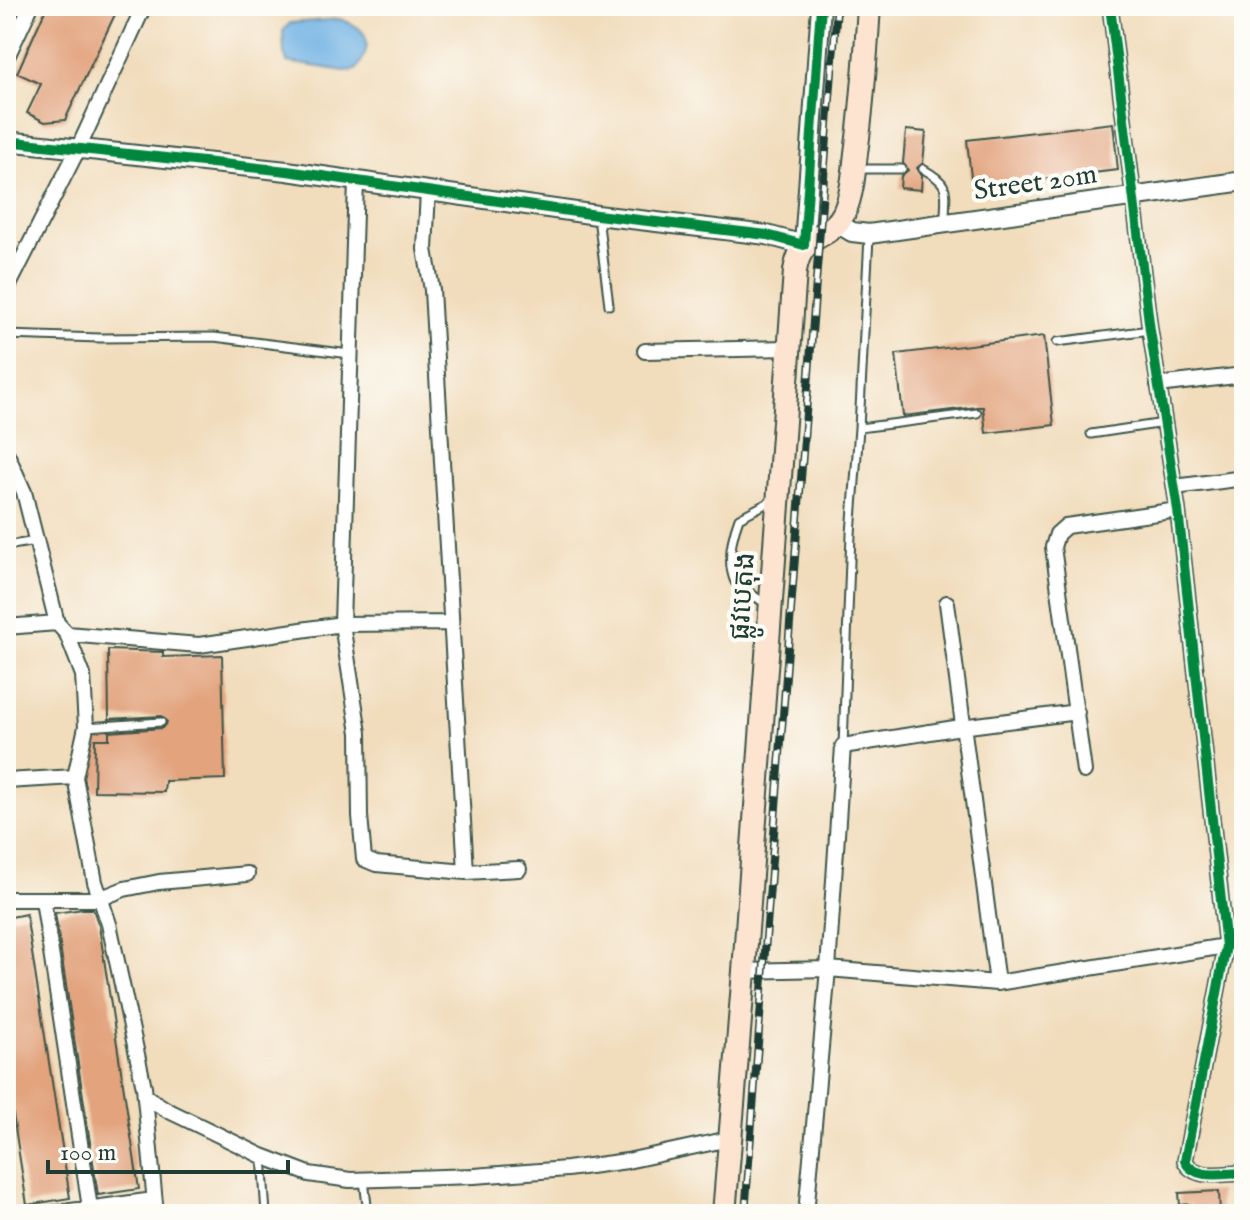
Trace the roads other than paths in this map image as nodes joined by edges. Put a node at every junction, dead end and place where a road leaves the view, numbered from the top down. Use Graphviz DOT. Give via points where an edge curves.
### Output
graph roads {
  1 [pos="31,6"];
  2 [pos="144,6"];
  3 [pos="821,6"];
  4 [pos="869,6"];
  5 [pos="1110,6"];
  6 [pos="6,59"];
  7 [pos="6,141"];
  8 [pos="78,149"];
  9 [pos="854,169"];
  10 [pos="902,169"];
  11 [pos="923,169"];
  12 [pos="356,181"];
  13 [pos="1244,181"];
  14 [pos="428,192"];
  15 [pos="1134,196"];
  16 [pos="597,215"];
  17 [pos="837,223"];
  18 [pos="945,223"];
  19 [pos="869,234"];
  20 [pos="804,245"];
  21 [pos="6,291"];
  22 [pos="609,305"];
  23 [pos="1150,330"];
  24 [pos="6,335"];
  25 [pos="1057,342"];
  26 [pos="789,348"];
  27 [pos="645,351"];
  28 [pos="350,354"];
  29 [pos="1244,375"];
  30 [pos="1158,385"];
  31 [pos="977,413"];
  32 [pos="1164,423"];
  33 [pos="859,428"];
  34 [pos="1091,434"];
  35 [pos="6,452"];
  36 [pos="1244,478"];
  37 [pos="1175,487"];
  38 [pos="778,498"];
  39 [pos="1178,510"];
  40 [pos="36,541"];
  41 [pos="6,546"];
  42 [pos="947,603"];
  43 [pos="770,606"];
  44 [pos="451,623"];
  45 [pos="342,624"];
  46 [pos="6,627"];
  47 [pos="62,629"];
  48 [pos="1077,712"];
  49 [pos="161,722"];
  50 [pos="86,727"];
  51 [pos="961,727"];
  52 [pos="843,746"];
  53 [pos="1084,771"];
  54 [pos="75,777"];
  55 [pos="6,781"];
  56 [pos="519,869"];
  57 [pos="466,872"];
  58 [pos="247,874"];
  59 [pos="6,899"];
  60 [pos="99,899"];
  61 [pos="43,900"];
  62 [pos="1244,943"];
  63 [pos="1226,946"];
  64 [pos="828,969"];
  65 [pos="744,971"];
  66 [pos="997,983"];
  67 [pos="145,1096"];
  68 [pos="729,1139"];
  69 [pos="262,1156"];
  70 [pos="1244,1173"];
  71 [pos="364,1180"];
  72 [pos="155,1207"];
  73 [pos="90,1208"];
  74 [pos="48,1214"];
  75 [pos="266,1214"];
  76 [pos="368,1214"];
  77 [pos="724,1214"];
  78 [pos="806,1214"];
  1 -- 6 [label="street"];
  2 -- 8 [label="street"];
  3 -- 20 [label="street"];
  4 -- 9 [label="main road"];
  5 -- 15 [label="street"];
  7 -- 8 [label="street"];
  8 -- 12 [label="street"];
  8 -- 21 [label="street"];
  9 -- 10 [label="lane"];
  9 -- 17 [label="main road"];
  11 -- 18 [label="lane" via="945,185"];
  12 -- 14 [label="street"];
  12 -- 28 [label="street"];
  13 -- 15 [label="street, Street 20m"];
  14 -- 16 [label="street"];
  14 -- 44 [label="street" via="425,249 432,290"];
  15 -- 18 [label="street, Street 20m"];
  15 -- 23 [label="street"];
  16 -- 20 [label="street" via="767,235"];
  16 -- 22 [label="lane"];
  17 -- 19 [label="street, Street 20m"];
  17 -- 20 [label="main road"];
  18 -- 19 [label="street, Street 20m"];
  19 -- 33 [label="lane"];
  20 -- 26 [label="main road, ផ្លូវបេតុង" via="797,257"];
  23 -- 25 [label="lane"];
  23 -- 30 [label="street"];
  24 -- 28 [label="lane" via="214,337"];
  26 -- 27 [label="street"];
  26 -- 38 [label="main road, ផ្លូវបេតុង"];
  28 -- 45 [label="street"];
  29 -- 30 [label="street"];
  30 -- 32 [label="street"];
  31 -- 33 [label="lane"];
  32 -- 34 [label="lane"];
  32 -- 37 [label="street"];
  33 -- 52 [label="lane"];
  35 -- 40 [label="street" via="24,492"];
  36 -- 37 [label="street"];
  37 -- 39 [label="street"];
  38 -- 43 [label="main road, ផ្លូវបេតុង"];
  38 -- 43 [label="lane" via="739,518 732,537 735,582"];
  39 -- 48 [label="street" via="1066,526 1057,534 1053,547"];
  39 -- 63 [label="street"];
  40 -- 41 [label="lane"];
  40 -- 47 [label="street"];
  42 -- 51 [label="street"];
  43 -- 65 [label="main road, ផ្លូវបេតុង"];
  44 -- 45 [label="street"];
  44 -- 57 [label="street"];
  45 -- 47 [label="street" via="199,645"];
  45 -- 57 [label="street" via="359,733 364,859"];
  46 -- 47 [label="street"];
  47 -- 50 [label="street" via="83,675"];
  48 -- 51 [label="street"];
  48 -- 53 [label="street"];
  49 -- 50 [label="lane"];
  50 -- 54 [label="street"];
  51 -- 52 [label="street"];
  51 -- 66 [label="street"];
  52 -- 64 [label="street"];
  54 -- 55 [label="street"];
  54 -- 60 [label="street"];
  56 -- 57 [label="street"];
  58 -- 60 [label="street" via="159,882"];
  59 -- 61 [label="street"];
  60 -- 61 [label="street"];
  60 -- 67 [label="street" via="109,924"];
  61 -- 73 [label="street"];
  62 -- 63 [label="street"];
  63 -- 66 [label="street"];
  63 -- 70 [label="street" via="1185,1161 1196,1174"];
  64 -- 65 [label="street"];
  64 -- 66 [label="street"];
  64 -- 78 [label="street"];
  65 -- 68 [label="main road, ផ្លូវបេតុង"];
  67 -- 69 [label="street"];
  67 -- 72 [label="street"];
  68 -- 71 [label="street" via="567,1169"];
  68 -- 77 [label="main road, ផ្លូវបេតុង"];
  69 -- 71 [label="street" via="309,1174"];
  69 -- 75 [label="lane"];
  71 -- 76 [label="lane"];
  72 -- 73 [label="street"];
  73 -- 74 [label="street"];
}
